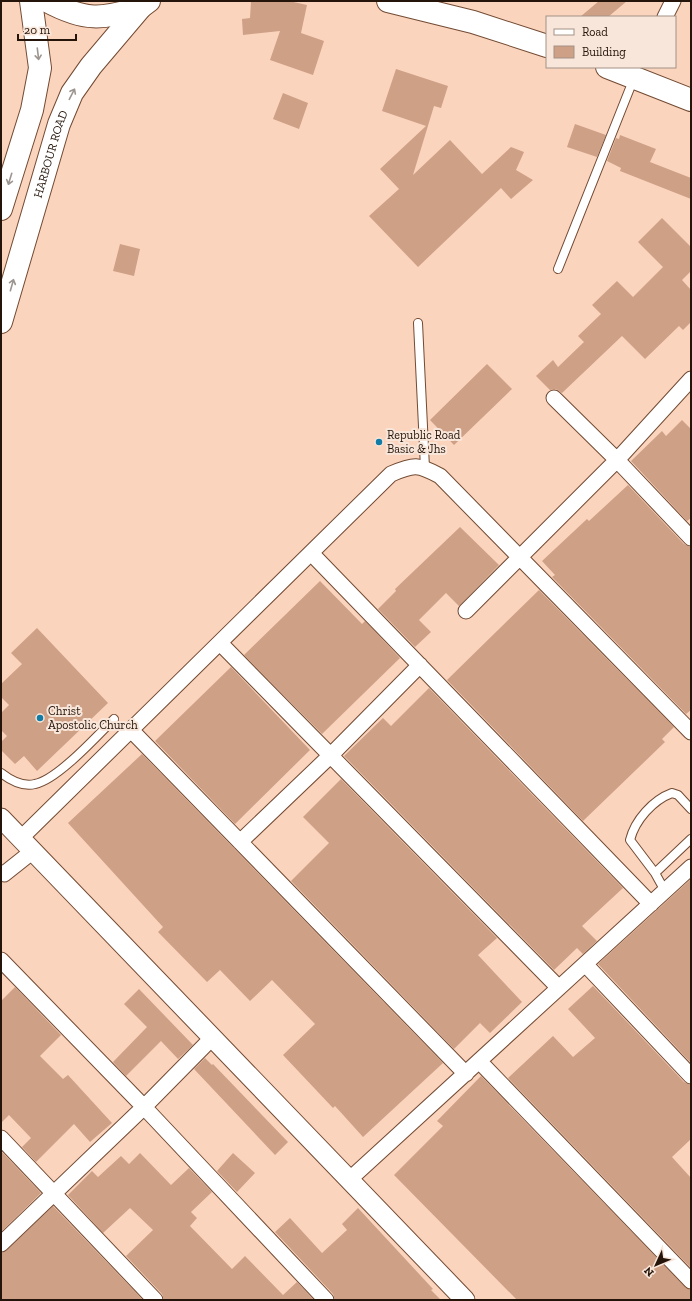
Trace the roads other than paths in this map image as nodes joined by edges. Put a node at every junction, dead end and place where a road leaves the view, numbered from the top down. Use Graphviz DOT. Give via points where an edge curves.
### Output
graph roads {
  1 [pos="31,1"];
  2 [pos="48,1"];
  3 [pos="388,1"];
  4 [pos="673,1"];
  5 [pos="145,4"];
  6 [pos="447,8"];
  7 [pos="666,16"];
  8 [pos="546,46"];
  9 [pos="613,68"];
  10 [pos="637,72"];
  11 [pos="691,100"];
  12 [pos="1,209"];
  13 [pos="558,269"];
  14 [pos="1,322"];
  15 [pos="418,323"];
  16 [pos="691,379"];
  17 [pos="554,398"];
  18 [pos="617,460"];
  19 [pos="425,468"];
  20 [pos="691,538"];
  21 [pos="311,553"];
  22 [pos="520,558"];
  23 [pos="466,611"];
  24 [pos="220,643"];
  25 [pos="420,665"];
  26 [pos="114,720"];
  27 [pos="131,730"];
  28 [pos="691,732"];
  29 [pos="330,756"];
  30 [pos="1,773"];
  31 [pos="691,809"];
  32 [pos="1,818"];
  33 [pos="691,838"];
  34 [pos="240,842"];
  35 [pos="27,845"];
  36 [pos="691,868"];
  37 [pos="1,873"];
  38 [pos="655,873"];
  39 [pos="665,891"];
  40 [pos="651,904"];
  41 [pos="1,960"];
  42 [pos="585,964"];
  43 [pos="558,988"];
  44 [pos="213,1037"];
  45 [pos="479,1061"];
  46 [pos="466,1074"];
  47 [pos="691,1076"];
  48 [pos="144,1107"];
  49 [pos="1,1138"];
  50 [pos="350,1179"];
  51 [pos="55,1195"];
  52 [pos="1,1244"];
  53 [pos="691,1281"];
  54 [pos="155,1300"];
  55 [pos="326,1300"];
  56 [pos="465,1300"];
  1 -- 12 [label="main road, one-way" via="40,68 32,110"];
  2 -- 5 [label="main road, HARBOUR ROAD" via="67,12 92,17 117,15"];
  3 -- 6 [label="main road"];
  4 -- 7 [label="street"];
  14 -- 5 [label="main road, HARBOUR ROAD, one-way" via="59,124 72,93 91,66"];
  6 -- 8 [label="main road"];
  9 -- 10 [label="main road"];
  10 -- 11 [label="main road"];
  10 -- 13 [label="lane"];
  15 -- 19 [label="lane"];
  16 -- 18 [label="street"];
  17 -- 18 [label="street"];
  18 -- 20 [label="street"];
  18 -- 22 [label="street"];
  19 -- 21 [label="street" via="409,466 391,474"];
  19 -- 22 [label="street" via="440,476"];
  21 -- 24 [label="street"];
  21 -- 25 [label="street"];
  22 -- 23 [label="street"];
  22 -- 28 [label="street"];
  24 -- 27 [label="street"];
  24 -- 29 [label="street"];
  25 -- 29 [label="street"];
  25 -- 40 [label="street"];
  26 -- 30 [label="lane" via="44,782 34,785 22,784"];
  27 -- 34 [label="street"];
  27 -- 35 [label="street"];
  29 -- 34 [label="street"];
  29 -- 43 [label="street"];
  31 -- 38 [label="lane" via="672,792 662,796 640,818 633,830 630,840"];
  32 -- 35 [label="street"];
  33 -- 38 [label="lane"];
  34 -- 46 [label="street"];
  35 -- 37 [label="street" via="4,874"];
  35 -- 44 [label="street"];
  36 -- 39 [label="street"];
  38 -- 39 [label="lane"];
  39 -- 40 [label="street"];
  40 -- 42 [label="street"];
  41 -- 48 [label="street"];
  42 -- 43 [label="street"];
  42 -- 47 [label="street"];
  43 -- 45 [label="street"];
  44 -- 48 [label="street"];
  44 -- 50 [label="street"];
  45 -- 46 [label="street"];
  45 -- 53 [label="street"];
  46 -- 50 [label="street"];
  48 -- 51 [label="street"];
  48 -- 55 [label="street"];
  49 -- 51 [label="street"];
  50 -- 56 [label="street"];
  51 -- 52 [label="street"];
  51 -- 54 [label="street"];
}
